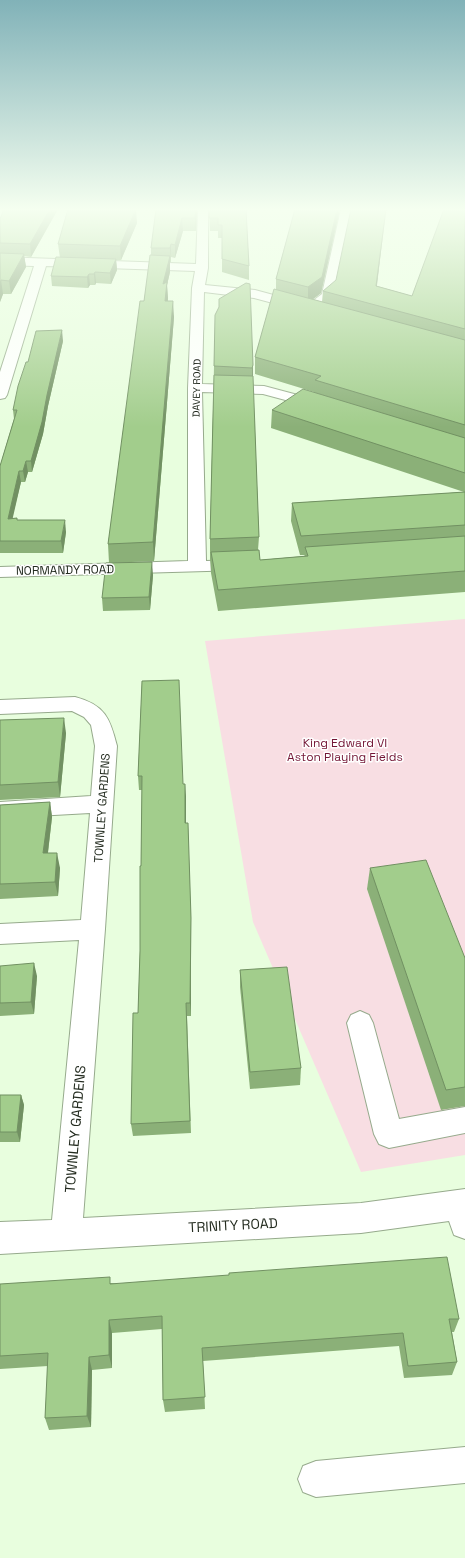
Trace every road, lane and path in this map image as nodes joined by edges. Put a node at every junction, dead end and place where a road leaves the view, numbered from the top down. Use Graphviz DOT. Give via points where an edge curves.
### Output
graph roads {
  1 [pos="35,282"];
  2 [pos="199,282"];
  3 [pos="331,282"];
  4 [pos="198,288"];
  5 [pos="310,309"];
  6 [pos="326,313"];
  7 [pos="195,388"];
  8 [pos="0,395"];
  9 [pos="329,408"];
  10 [pos="259,564"];
  11 [pos="197,567"];
  12 [pos="0,572"];
  13 [pos="0,707"];
  14 [pos="102,804"];
  15 [pos="0,810"];
  16 [pos="94,929"];
  17 [pos="0,934"];
  18 [pos="360,1023"];
  19 [pos="465,1120"];
  20 [pos="463,1211"];
  21 [pos="66,1233"];
  22 [pos="0,1238"];
  23 [pos="465,1465"];
  24 [pos="316,1479"];
  1 -- 8 [label="street"];
  2 -- 4 [label="street, DAVEY ROAD"];
  3 -- 5 [label="street" via="328,295"];
  4 -- 5 [label="street" via="255,294"];
  4 -- 7 [label="street, DAVEY ROAD"];
  5 -- 6 [label="street"];
  7 -- 9 [label="street" via="264,390"];
  7 -- 11 [label="street, DAVEY ROAD"];
  10 -- 11 [label="street, NORMANDY ROAD"];
  11 -- 12 [label="street, NORMANDY ROAD"];
  13 -- 14 [label="street, TOWNLEY GARDENS" via="75,704 91,712 101,723 106,746"];
  14 -- 15 [label="street"];
  14 -- 16 [label="street, TOWNLEY GARDENS"];
  16 -- 17 [label="street"];
  16 -- 21 [label="street, TOWNLEY GARDENS"];
  18 -- 19 [label="street" via="389,1134"];
  20 -- 21 [label="street, TRINITY ROAD"];
  21 -- 22 [label="street, TRINITY ROAD"];
  23 -- 24 [label="street"];
}
